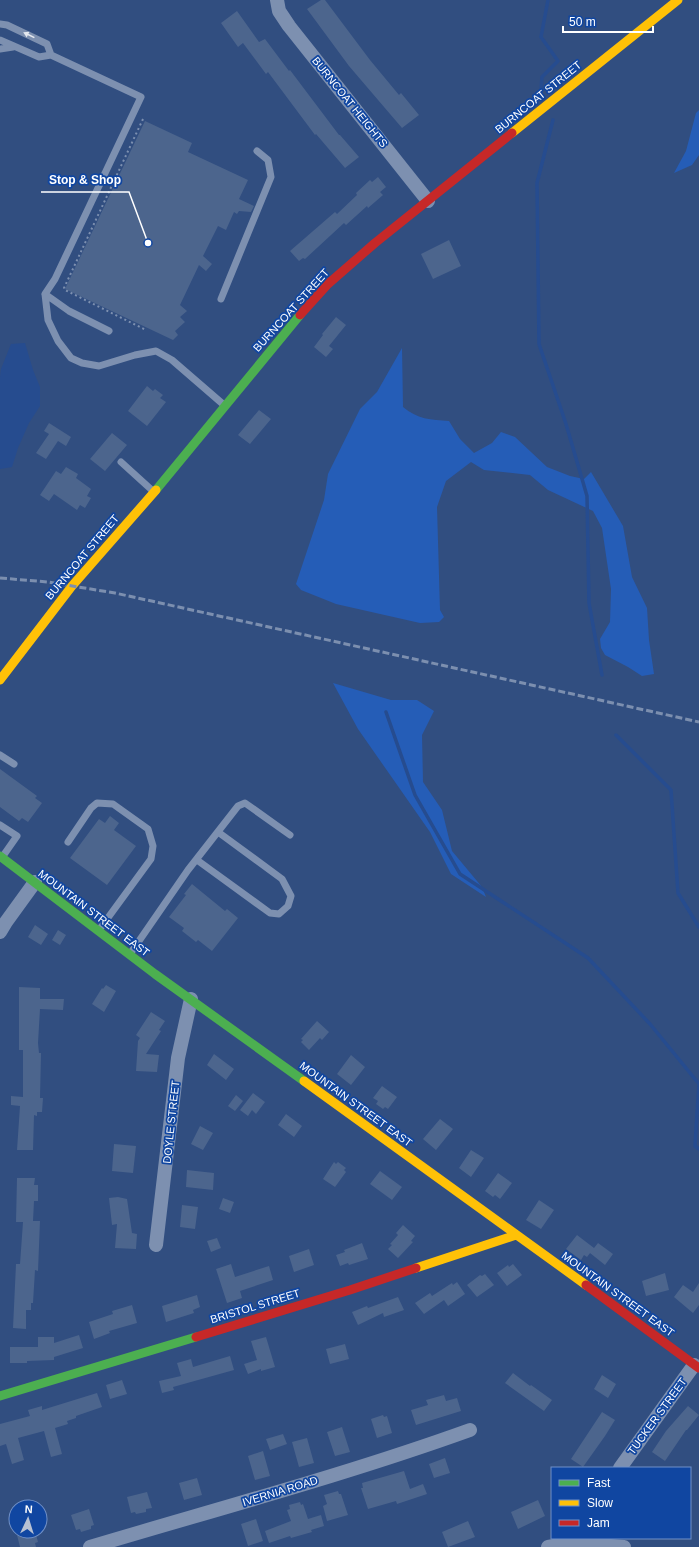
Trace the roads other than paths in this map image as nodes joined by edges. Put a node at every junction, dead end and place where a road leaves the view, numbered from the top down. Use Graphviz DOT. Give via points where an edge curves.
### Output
graph roads {
  1 [pos="277,0"];
  2 [pos="678,0"];
  3 [pos="0,24"];
  4 [pos="0,40"];
  5 [pos="13,47"];
  6 [pos="0,49"];
  7 [pos="51,55"];
  8 [pos="257,151"];
  9 [pos="428,201"];
  10 [pos="45,294"];
  11 [pos="221,300"];
  12 [pos="109,331"];
  13 [pos="225,406"];
  14 [pos="121,462"];
  15 [pos="154,492"];
  16 [pos="0,680"];
  17 [pos="0,755"];
  18 [pos="14,764"];
  19 [pos="0,825"];
  20 [pos="218,832"];
  21 [pos="290,835"];
  22 [pos="68,842"];
  23 [pos="1,857"];
  24 [pos="197,860"];
  25 [pos="35,882"];
  26 [pos="98,930"];
  27 [pos="0,932"];
  28 [pos="129,954"];
  29 [pos="191,999"];
  30 [pos="516,1235"];
  31 [pos="156,1245"];
  32 [pos="696,1366"];
  33 [pos="0,1396"];
  34 [pos="470,1430"];
  35 [pos="621,1467"];
  36 [pos="572,1543"];
  37 [pos="90,1547"];
  38 [pos="548,1547"];
  39 [pos="624,1547"];
  1 -- 9 [label="street, BURNCOAT HEIGHTS" via="289,26"];
  2 -- 9 [label="street, BURNCOAT STREET"];
  7 -- 3 [label="lane, one-way" via="47,44"];
  4 -- 5 [label="lane"];
  5 -- 6 [label="lane"];
  5 -- 7 [label="lane" via="39,57"];
  7 -- 10 [label="lane" via="141,97 55,279"];
  8 -- 11 [label="lane" via="268,160 271,177"];
  9 -- 13 [label="street, BURNCOAT STREET" via="328,284"];
  10 -- 12 [label="lane" via="69,311"];
  10 -- 13 [label="lane" via="48,320 58,341 71,358 99,366 156,351 172,360"];
  13 -- 15 [label="street, BURNCOAT STREET"];
  14 -- 15 [label="lane"];
  15 -- 16 [label="street, BURNCOAT STREET" via="72,586"];
  17 -- 18 [label="lane"];
  19 -- 23 [label="lane" via="16,836"];
  20 -- 21 [label="lane" via="238,806 245,803"];
  20 -- 24 [label="lane"];
  20 -- 24 [label="lane" via="282,879 291,896 288,906 279,914 270,913"];
  22 -- 26 [label="lane" via="91,808 98,803 113,804 148,829 153,846 151,859"];
  23 -- 25 [label="street, MOUNTAIN STREET EAST"];
  24 -- 28 [label="lane"];
  25 -- 26 [label="street, MOUNTAIN STREET EAST"];
  25 -- 27 [label="street"];
  26 -- 28 [label="street, MOUNTAIN STREET EAST"];
  28 -- 29 [label="street, MOUNTAIN STREET EAST"];
  29 -- 30 [label="street, MOUNTAIN STREET EAST"];
  29 -- 31 [label="street, DOYLE STREET" via="178,1058"];
  30 -- 32 [label="street, MOUNTAIN STREET EAST"];
  30 -- 33 [label="street, BRISTOL STREET" via="356,1288"];
  32 -- 35 [label="street, TUCKER STREET"];
  34 -- 37 [label="street, IVERNIA ROAD" via="416,1450"];
  36 -- 38 [label="street"];
  36 -- 39 [label="street"];
}
